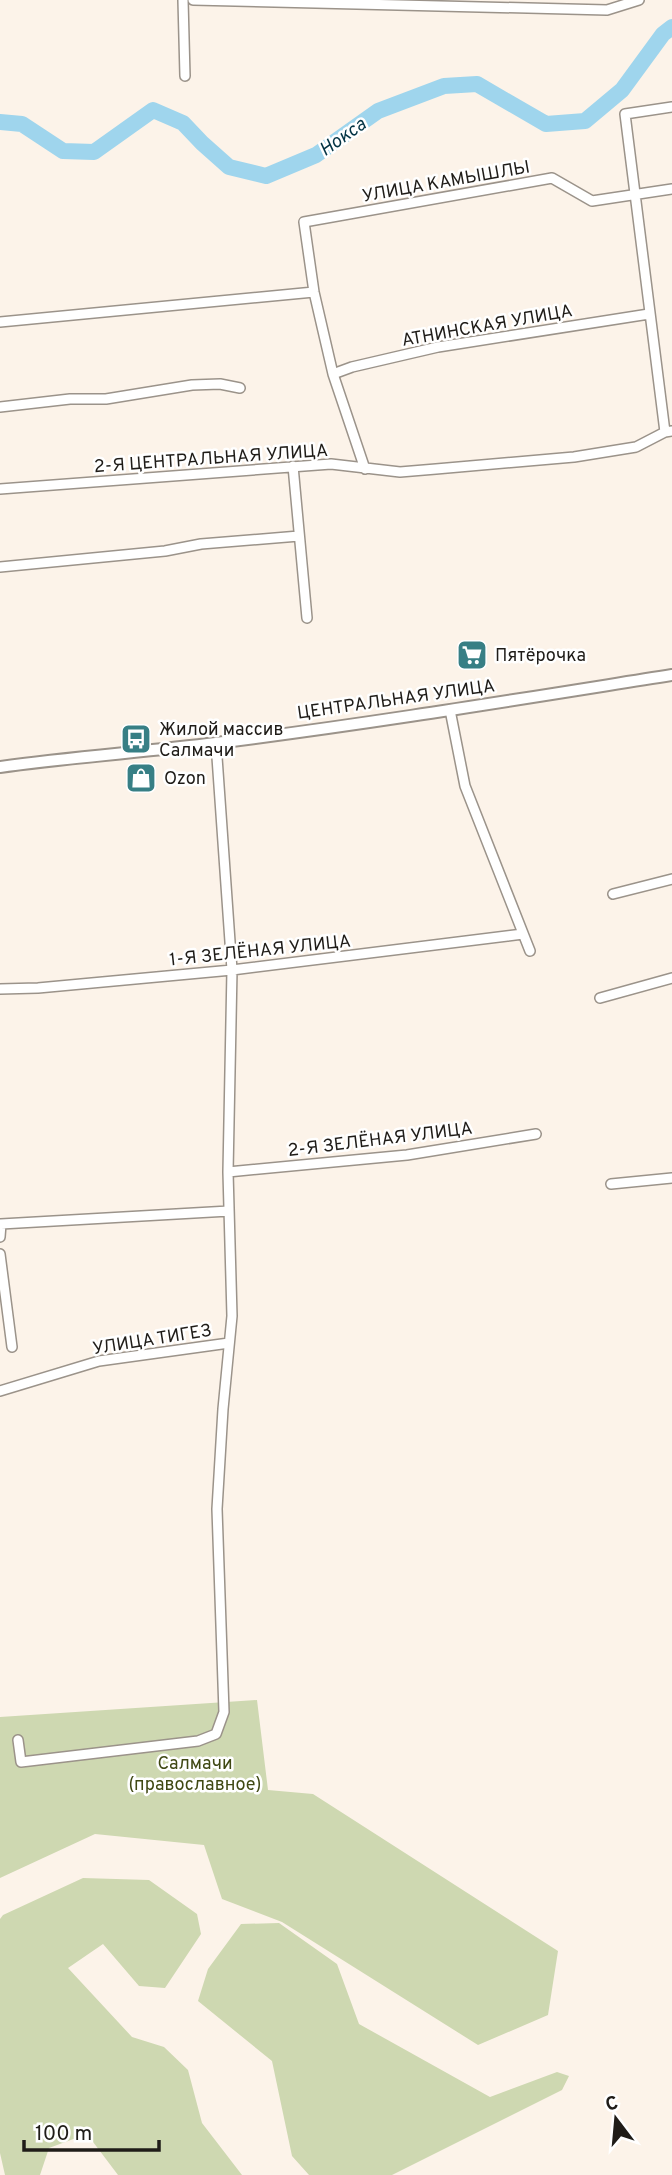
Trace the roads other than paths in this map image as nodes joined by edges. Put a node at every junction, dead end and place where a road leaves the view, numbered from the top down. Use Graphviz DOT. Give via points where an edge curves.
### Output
graph roads {
  1 [pos="183,0"];
  2 [pos="194,0"];
  3 [pos="639,0"];
  4 [pos="185,76"];
  5 [pos="672,107"];
  6 [pos="672,189"];
  7 [pos="636,195"];
  8 [pos="314,292"];
  9 [pos="649,314"];
  10 [pos="0,322"];
  11 [pos="333,374"];
  12 [pos="240,388"];
  13 [pos="0,407"];
  14 [pos="669,432"];
  15 [pos="293,466"];
  16 [pos="365,469"];
  17 [pos="0,489"];
  18 [pos="299,536"];
  19 [pos="0,567"];
  20 [pos="307,618"];
  21 [pos="672,675"];
  22 [pos="450,710"];
  23 [pos="216,743"];
  24 [pos="0,767"];
  25 [pos="672,879"];
  26 [pos="613,894"];
  27 [pos="523,934"];
  28 [pos="530,951"];
  29 [pos="232,970"];
  30 [pos="672,978"];
  31 [pos="0,989"];
  32 [pos="600,998"];
  33 [pos="536,1134"];
  34 [pos="228,1172"];
  35 [pos="672,1178"];
  36 [pos="611,1184"];
  37 [pos="229,1211"];
  38 [pos="0,1237"];
  39 [pos="0,1254"];
  40 [pos="229,1343"];
  41 [pos="12,1348"];
  42 [pos="0,1391"];
  43 [pos="18,1740"];
  1 -- 4 [label="street"];
  2 -- 3 [label="street" via="607,10"];
  5 -- 7 [label="street" via="625,114"];
  6 -- 7 [label="street, УЛИЦА КАМЫШЛЫ"];
  7 -- 8 [label="street, УЛИЦА КАМЫШЛЫ" via="592,201 552,178 304,222"];
  7 -- 9 [label="street"];
  8 -- 10 [label="street"];
  8 -- 11 [label="street"];
  9 -- 11 [label="street, АТНИНСКАЯ УЛИЦА" via="438,347"];
  9 -- 14 [label="street"];
  11 -- 16 [label="street"];
  12 -- 13 [label="street" via="192,385 106,399"];
  14 -- 16 [label="street, 2-Я ЦЕНТРАЛЬНАЯ УЛИЦА" via="636,447 574,457 400,472"];
  15 -- 16 [label="street, 2-Я ЦЕНТРАЛЬНАЯ УЛИЦА" via="331,464"];
  15 -- 17 [label="street, 2-Я ЦЕНТРАЛЬНАЯ УЛИЦА"];
  15 -- 18 [label="street"];
  18 -- 19 [label="street"];
  18 -- 20 [label="street"];
  21 -- 22 [label="street, ЦЕНТРАЛЬНАЯ УЛИЦА"];
  22 -- 23 [label="street, ЦЕНТРАЛЬНАЯ УЛИЦА"];
  22 -- 27 [label="street" via="465,786"];
  23 -- 24 [label="street, ЦЕНТРАЛЬНАЯ УЛИЦА"];
  23 -- 29 [label="street"];
  25 -- 26 [label="street"];
  27 -- 28 [label="street"];
  27 -- 29 [label="street, 1-Я ЗЕЛЁНАЯ УЛИЦА"];
  29 -- 31 [label="street, 1-Я ЗЕЛЁНАЯ УЛИЦА"];
  29 -- 34 [label="street"];
  30 -- 32 [label="street"];
  33 -- 34 [label="street, 2-Я ЗЕЛЁНАЯ УЛИЦА" via="407,1155"];
  34 -- 37 [label="street"];
  35 -- 36 [label="street"];
  37 -- 38 [label="street" via="1,1224"];
  37 -- 40 [label="street"];
  39 -- 41 [label="street"];
  40 -- 42 [label="street, УЛИЦА ТИГЕЗ" via="99,1361"];
  40 -- 43 [label="street" via="217,1509 224,1712 216,1734 198,1741 21,1762"];
}
